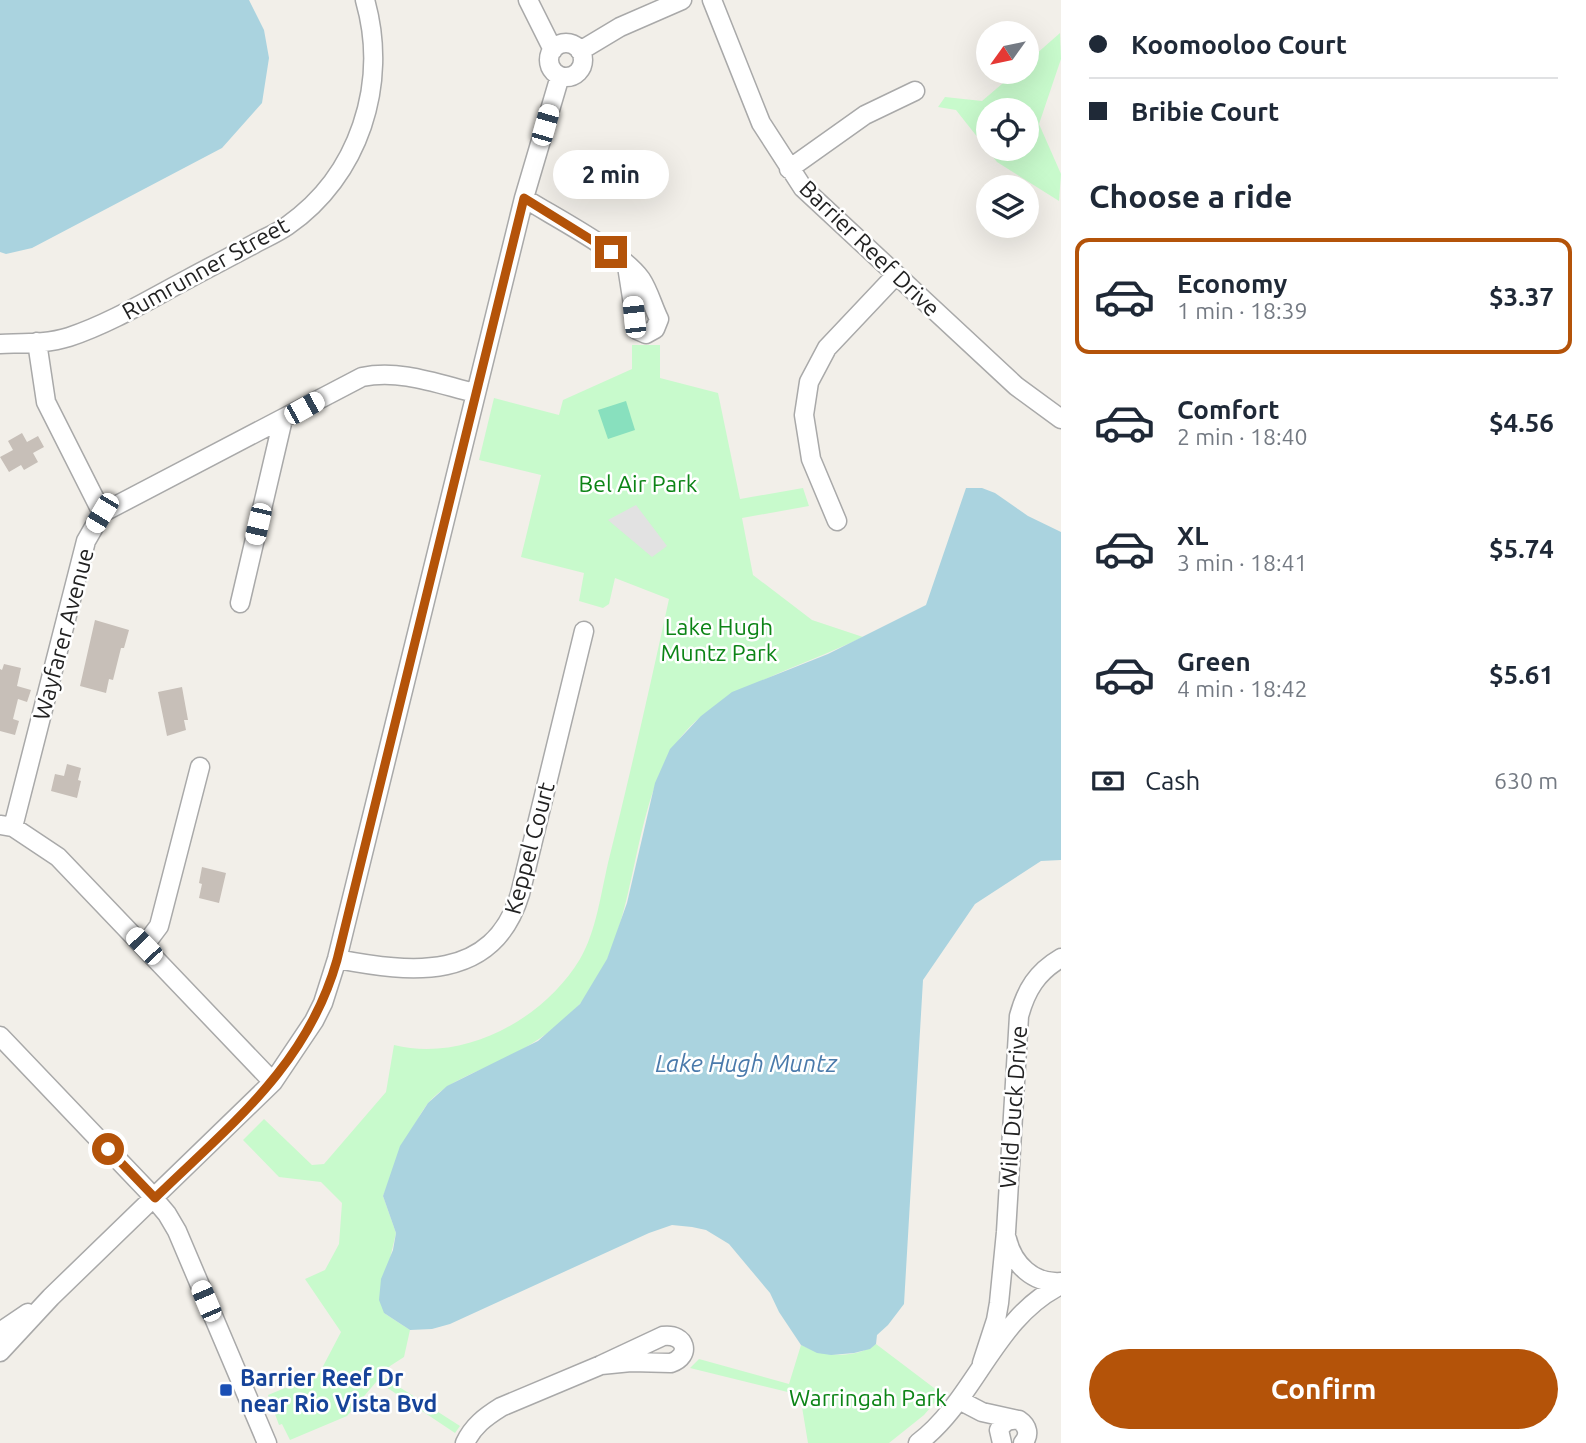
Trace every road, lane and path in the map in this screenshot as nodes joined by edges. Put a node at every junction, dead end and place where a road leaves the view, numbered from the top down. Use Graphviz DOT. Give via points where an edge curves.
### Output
graph roads {
  1 [pos="365,0"];
  2 [pos="528,0"];
  3 [pos="682,0"];
  4 [pos="712,0"];
  5 [pos="553,50"];
  6 [pos="580,51"];
  7 [pos="560,76"];
  8 [pos="915,91"];
  9 [pos="789,169"];
  10 [pos="524,198"];
  11 [pos="626,266"];
  12 [pos="896,275"];
  13 [pos="37,342"];
  14 [pos="0,344"];
  15 [pos="475,393"];
  16 [pos="283,419"];
  17 [pos="1061,419"];
  18 [pos="102,513"];
  19 [pos="837,521"];
  20 [pos="240,603"];
  21 [pos="584,631"];
  22 [pos="200,767"];
  23 [pos="7,826"];
  24 [pos="144,946"];
  25 [pos="1061,958"];
  26 [pos="337,960"];
  27 [pos="0,1036"];
  28 [pos="273,1082"];
  29 [pos="155,1198"];
  30 [pos="1006,1232"];
  31 [pos="1061,1283"];
  32 [pos="51,1297"];
  33 [pos="0,1332"];
  34 [pos="0,1352"];
  35 [pos="982,1363"];
  36 [pos="601,1365"];
  37 [pos="960,1400"];
  38 [pos="982,1412"];
  39 [pos="1019,1420"];
  40 [pos="1001,1442"];
  41 [pos="267,1443"];
  42 [pos="466,1443"];
  43 [pos="919,1443"];
  44 [pos="1023,1443"];
  1 -- 13 [label="street, Rumrunner Street" via="373,59 370,102 341,172 314,204 286,227 110,320 67,338"];
  2 -- 5 [label="street"];
  3 -- 6 [label="street" via="620,27"];
  4 -- 9 [label="street, Barrier Reef Drive" via="761,122"];
  5 -- 6 [label="street" via="563,43"];
  5 -- 7 [label="street" via="550,63"];
  6 -- 7 [label="street" via="583,62 577,74"];
  7 -- 10 [label="street"];
  8 -- 9 [label="street" via="865,115"];
  9 -- 12 [label="street, Barrier Reef Drive" via="817,203"];
  10 -- 11 [label="street"];
  10 -- 15 [label="street"];
  12 -- 17 [label="street, Barrier Reef Drive" via="1016,386"];
  12 -- 19 [label="street" via="827,348 809,382 804,415 811,459"];
  13 -- 14 [label="street, Rumrunner Street"];
  13 -- 18 [label="street" via="46,402"];
  15 -- 16 [label="street" via="401,375 377,374 345,385"];
  15 -- 26 [label="street"];
  16 -- 18 [label="street"];
  16 -- 20 [label="street"];
  18 -- 23 [label="street, Wayfarer Avenue" via="86,541"];
  21 -- 26 [label="street, Keppel Court" via="520,894 504,930 474,956 444,967"];
  22 -- 24 [label="street" via="159,926"];
  23 -- 24 [label="street" via="58,857"];
  24 -- 28 [label="street"];
  25 -- 30 [label="street, Wild Duck Drive" via="1029,987 1018,1016"];
  26 -- 28 [label="street" via="314,1021"];
  27 -- 29 [label="street"];
  28 -- 29 [label="street"];
  29 -- 32 [label="street"];
  29 -- 41 [label="street" via="177,1231"];
  30 -- 31 [label="street, Wild Duck Drive" via="1010,1251 1024,1270"];
  30 -- 35 [label="street, Wild Duck Drive" via="996,1320"];
  31 -- 35 [label="street, Wild Duck Drive" via="1030,1305"];
  32 -- 33 [label="street"];
  32 -- 34 [label="street"];
  35 -- 37 [label="street, Wild Duck Drive"];
  36 -- 42 [label="street" via="500,1407 485,1416"];
  37 -- 38 [label="street"];
  37 -- 43 [label="street, Wild Duck Drive"];
  38 -- 39 [label="street"];
  38 -- 40 [label="street"];
  39 -- 40 [label="street" via="1002,1426"];
  39 -- 44 [label="street" via="1027,1429"];
}
